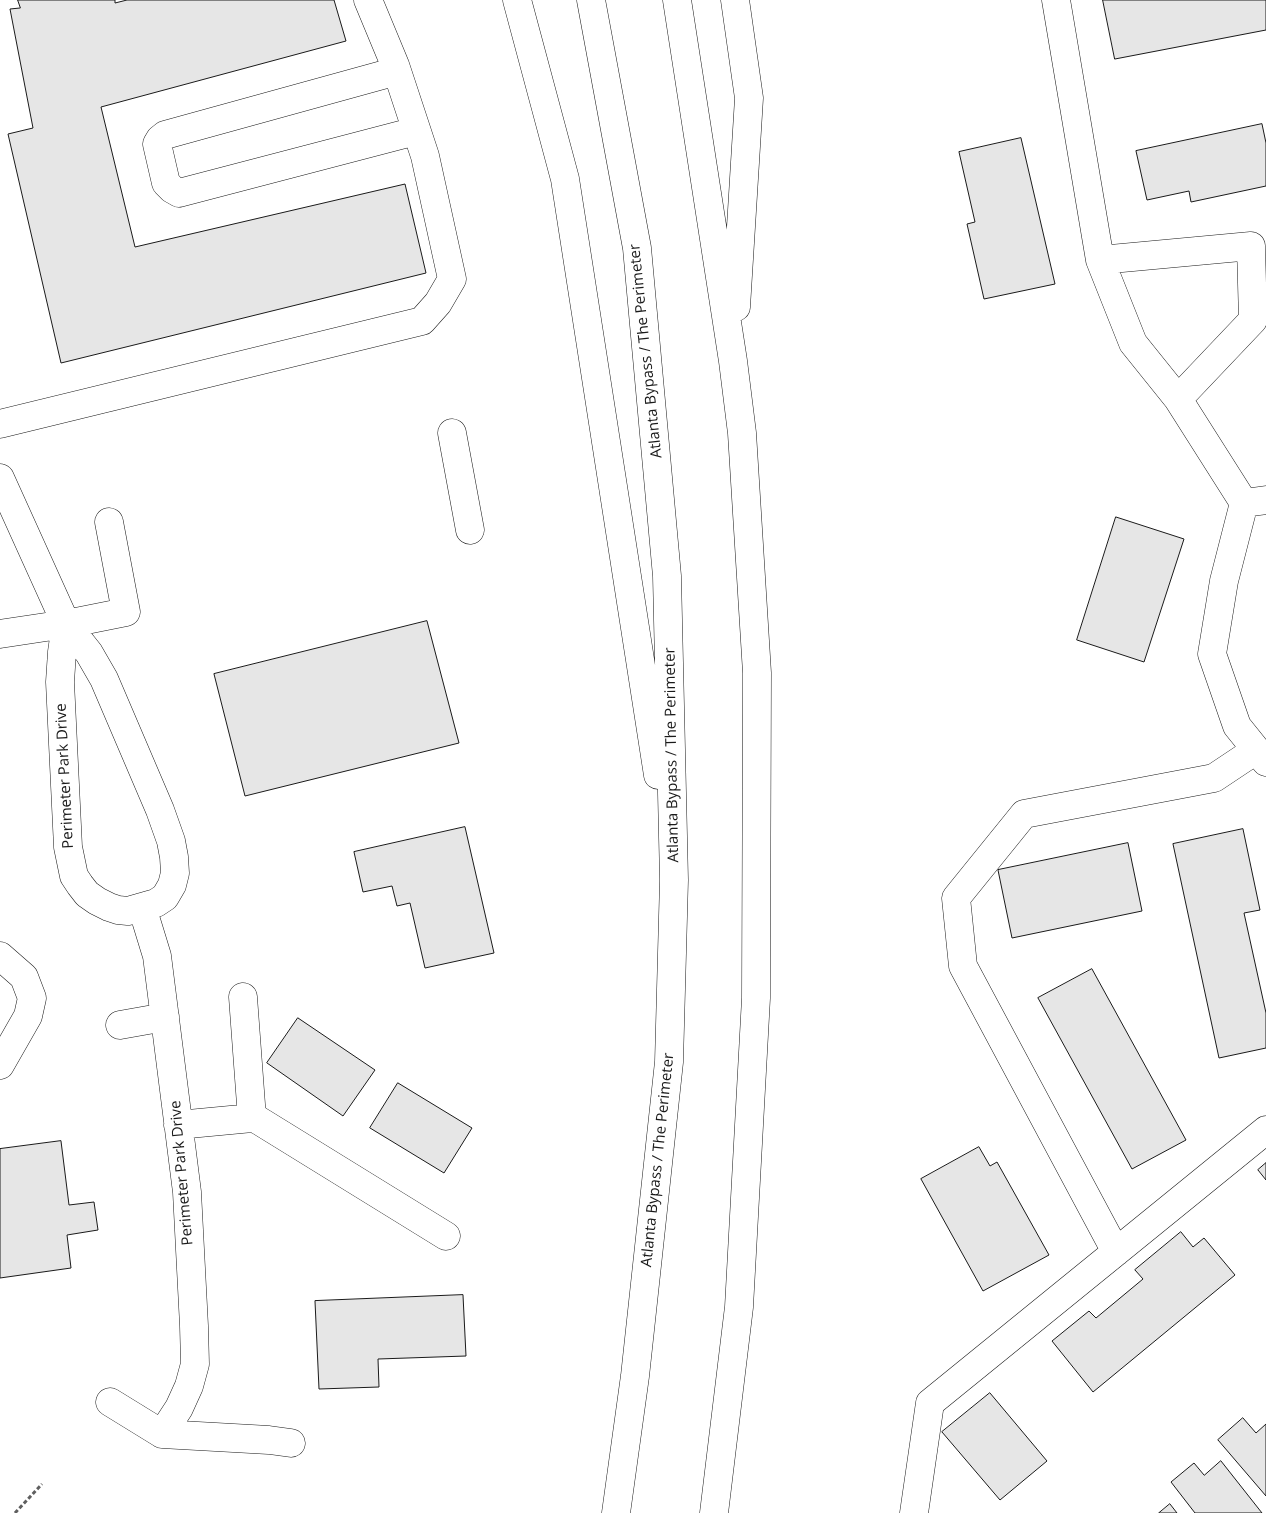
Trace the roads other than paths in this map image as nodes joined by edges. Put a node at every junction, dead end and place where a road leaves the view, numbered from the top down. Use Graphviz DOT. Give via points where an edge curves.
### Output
graph roads {
  1 [pos="368,0"];
  2 [pos="517,0"];
  3 [pos="591,0"];
  4 [pos="677,0"];
  5 [pos="735,0"];
  6 [pos="1056,0"];
  7 [pos="397,71"];
  8 [pos="416,131"];
  9 [pos="1100,260"];
  10 [pos="733,361"];
  11 [pos="1178,399"];
  12 [pos="0,424"];
  13 [pos="452,433"];
  14 [pos="0,478"];
  15 [pos="1255,502"];
  16 [pos="109,522"];
  17 [pos="470,530"];
  18 [pos="66,624"];
  19 [pos="0,634"];
  20 [pos="1261,756"];
  21 [pos="674,880"];
  22 [pos="142,907"];
  23 [pos="0,945"];
  24 [pos="0,956"];
  25 [pos="243,997"];
  26 [pos="164,1017"];
  27 [pos="120,1025"];
  28 [pos="0,1065"];
  29 [pos="252,1118"];
  30 [pos="178,1124"];
  31 [pos="1266,1130"];
  32 [pos="446,1236"];
  33 [pos="1116,1252"];
  34 [pos="110,1402"];
  35 [pos="162,1434"];
  36 [pos="291,1442"];
  37 [pos="616,1513"];
  38 [pos="714,1513"];
  39 [pos="914,1513"];
  1 -- 7 [label="main road"];
  2 -- 21 [label="main road" via="565,179"];
  3 -- 21 [label="main road, Atlanta Bypass / The Perimeter" via="638,258 667,576"];
  4 -- 10 [label="main road"];
  5 -- 10 [label="main road" via="749,98"];
  6 -- 9 [label="main road"];
  7 -- 8 [label="main road"];
  7 -- 8 [label="main road" via="165,136 157,144 166,183 179,193"];
  8 -- 12 [label="main road" via="452,279 422,322"];
  9 -- 11 [label="main road" via="1133,343"];
  9 -- 11 [label="main road" via="1251,246 1253,320"];
  10 -- 38 [label="main road" via="742,433 757,673 756,998 739,1306"];
  11 -- 15 [label="main road"];
  13 -- 17 [label="main road"];
  14 -- 18 [label="main road, Perimeter Park Drive"];
  15 -- 20 [label="main road" via="1224,581 1212,654 1237,726"];
  16 -- 18 [label="main road" via="126,612"];
  18 -- 19 [label="main road"];
  18 -- 22 [label="main road, Perimeter Park Drive" via="104,679 170,841 174,858 172,885 165,897"];
  18 -- 22 [label="main road, Perimeter Park Drive" via="60,682 68,847 74,876 88,894 109,907 118,910"];
  20 -- 33 [label="main road" via="1214,778 1024,814 956,898 963,966"];
  21 -- 37 [label="main road, Atlanta Bypass / The Perimeter" via="670,1062 635,1376"];
  22 -- 26 [label="main road, Perimeter Park Drive" via="157,956"];
  23 -- 24 [label="main road"];
  24 -- 28 [label="main road" via="24,977 32,998 28,1016"];
  25 -- 29 [label="main road"];
  26 -- 27 [label="main road"];
  26 -- 30 [label="main road, Perimeter Park Drive"];
  29 -- 30 [label="main road"];
  29 -- 32 [label="main road"];
  30 -- 35 [label="main road, Perimeter Park Drive" via="187,1192 195,1364 179,1408"];
  31 -- 33 [label="main road"];
  33 -- 39 [label="main road" via="930,1403"];
  34 -- 35 [label="main road"];
  35 -- 36 [label="main road"];
}
